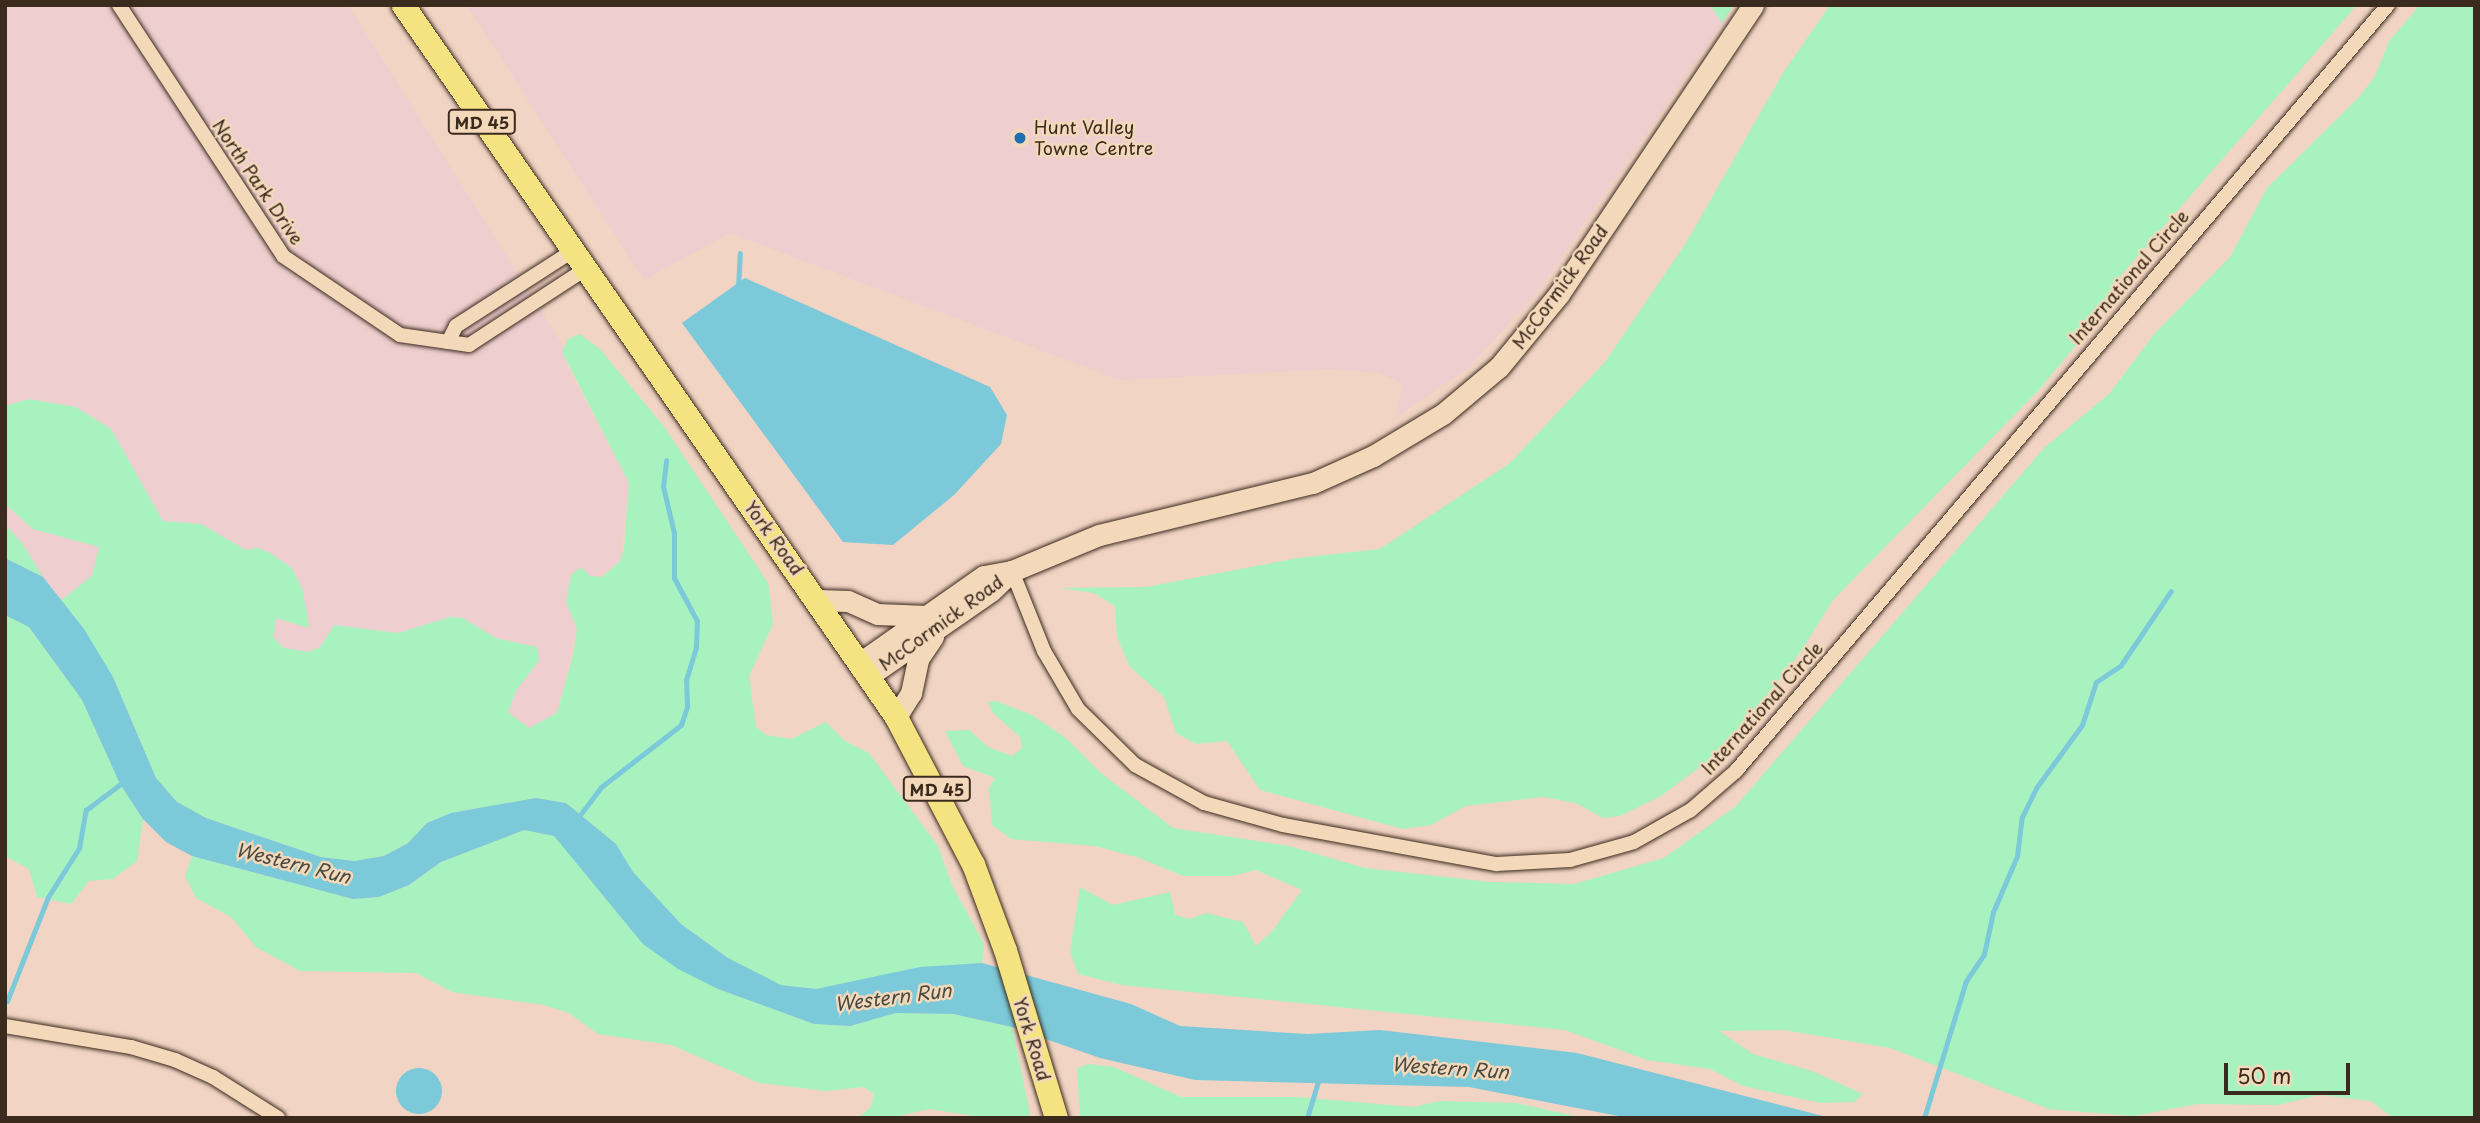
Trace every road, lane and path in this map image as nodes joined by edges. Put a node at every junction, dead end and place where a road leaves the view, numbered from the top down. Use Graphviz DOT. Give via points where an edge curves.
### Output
graph roads {
  1 [pos="119,5"];
  2 [pos="403,5"];
  3 [pos="1753,5"];
  4 [pos="2388,5"];
  5 [pos="578,261"];
  6 [pos="448,342"];
  7 [pos="1012,571"];
  8 [pos="818,600"];
  9 [pos="934,620"];
  10 [pos="865,669"];
  11 [pos="896,717"];
  12 [pos="5,1026"];
  13 [pos="278,1118"];
  14 [pos="1056,1118"];
  1 -- 6 [label="street, North Park Drive" via="284,256 400,335"];
  2 -- 5 [label="main road, York Road / MD 45"];
  3 -- 7 [label="main road, McCormick Road" via="1551,304 1499,366 1443,414 1373,456 1313,483 1240,505 1098,536"];
  4 -- 7 [label="street, International Circle" via="1744,762 1691,810 1634,842 1570,860 1496,864 1283,825 1204,803 1135,765 1078,709 1044,651"];
  5 -- 6 [label="street" via="456,326"];
  5 -- 6 [label="street, North Park Drive" via="470,345"];
  5 -- 8 [label="main road, York Road / MD 45"];
  7 -- 9 [label="main road, McCormick Road"];
  8 -- 9 [label="main road" via="848,601 877,614"];
  8 -- 10 [label="main road, York Road / MD 45"];
  9 -- 10 [label="main road, McCormick Road"];
  9 -- 11 [label="main road" via="918,659 911,693"];
  10 -- 11 [label="main road, York Road / MD 45"];
  11 -- 14 [label="main road, York Road / MD 45" via="967,850 1005,950"];
  12 -- 13 [label="street" via="131,1047 175,1060 213,1077"];
}
